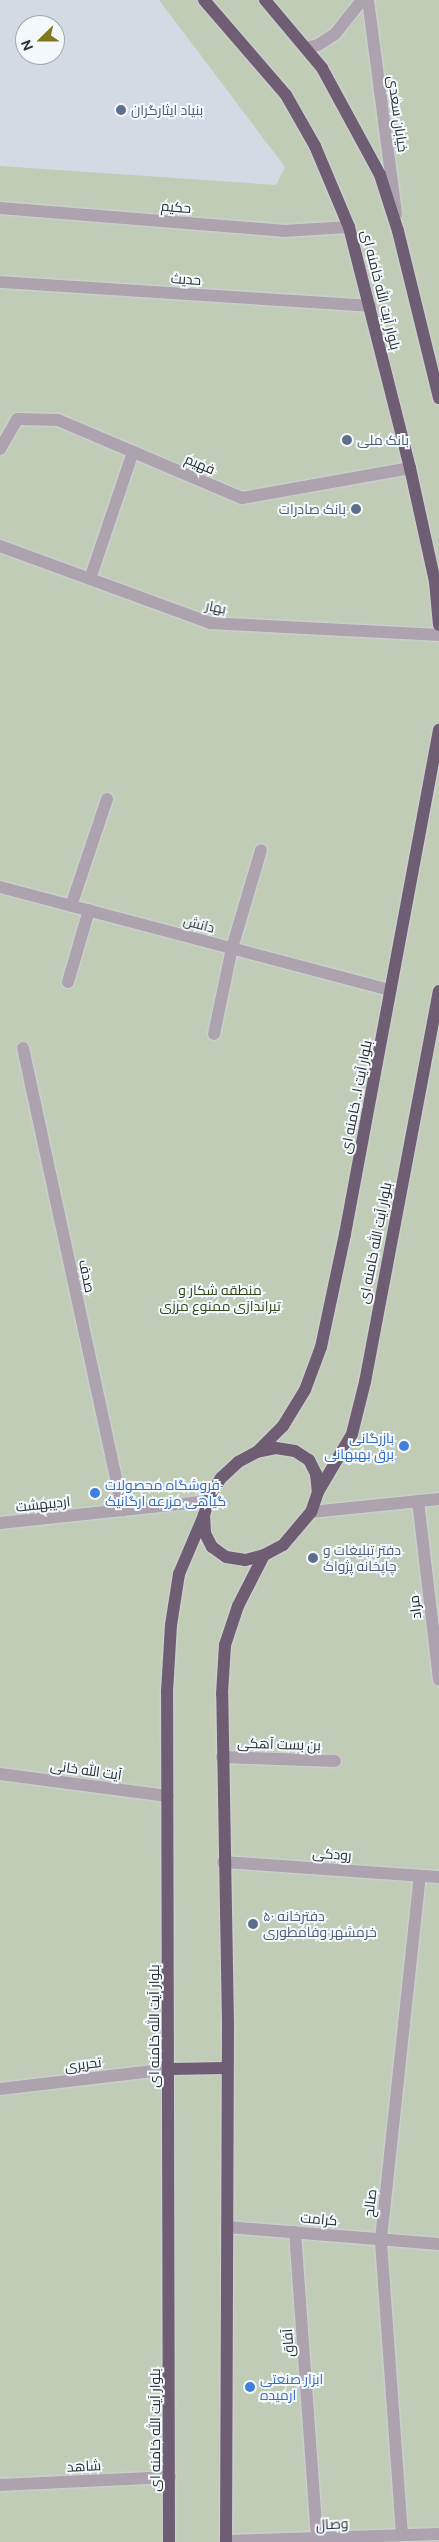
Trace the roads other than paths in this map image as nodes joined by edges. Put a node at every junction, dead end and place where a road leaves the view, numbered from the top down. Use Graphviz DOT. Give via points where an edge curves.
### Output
graph roads {
  1 [pos="204,0"];
  2 [pos="265,0"];
  3 [pos="362,0"];
  4 [pos="368,0"];
  5 [pos="305,48"];
  6 [pos="0,208"];
  7 [pos="349,227"];
  8 [pos="398,231"];
  9 [pos="0,282"];
  10 [pos="370,306"];
  11 [pos="436,374"];
  12 [pos="439,398"];
  13 [pos="0,449"];
  14 [pos="133,452"];
  15 [pos="410,468"];
  16 [pos="0,546"];
  17 [pos="90,579"];
  18 [pos="439,625"];
  19 [pos="439,635"];
  20 [pos="439,730"];
  21 [pos="107,800"];
  22 [pos="261,850"];
  23 [pos="0,887"];
  24 [pos="71,906"];
  25 [pos="88,910"];
  26 [pos="232,948"];
  27 [pos="68,982"];
  28 [pos="391,990"];
  29 [pos="439,991"];
  30 [pos="214,1034"];
  31 [pos="23,1048"];
  32 [pos="257,1452"];
  33 [pos="318,1492"];
  34 [pos="439,1499"];
  35 [pos="208,1501"];
  36 [pos="418,1501"];
  37 [pos="122,1510"];
  38 [pos="311,1512"];
  39 [pos="204,1515"];
  40 [pos="0,1523"];
  41 [pos="264,1555"];
  42 [pos="439,1680"];
  43 [pos="222,1757"];
  44 [pos="335,1761"];
  45 [pos="0,1774"];
  46 [pos="168,1796"];
  47 [pos="223,1862"];
  48 [pos="420,1876"];
  49 [pos="439,1877"];
  50 [pos="226,2068"];
  51 [pos="170,2069"];
  52 [pos="0,2089"];
  53 [pos="227,2227"];
  54 [pos="295,2232"];
  55 [pos="381,2239"];
  56 [pos="439,2244"];
  57 [pos="170,2477"];
  58 [pos="0,2486"];
  59 [pos="439,2534"];
  60 [pos="402,2535"];
  61 [pos="317,2541"];
  62 [pos="169,2542"];
  63 [pos="226,2542"];
  1 -- 7 [label="main road, بلوار آیت الله خامنه ای" via="286,95 315,146"];
  2 -- 5 [label="main road"];
  3 -- 5 [label="street" via="352,17 335,34"];
  4 -- 8 [label="street, خیابان سعدی"];
  5 -- 8 [label="main road" via="322,68 352,119 380,176"];
  6 -- 7 [label="street, حکیم" via="284,231"];
  7 -- 10 [label="main road, بلوار آیت الله خامنه ای"];
  8 -- 11 [label="main road"];
  9 -- 10 [label="street, حدیث"];
  10 -- 15 [label="main road, بلوار آیت الله خامنه ای"];
  11 -- 12 [label="main road"];
  13 -- 14 [label="street, فهیم" via="17,419 58,420"];
  14 -- 15 [label="street, فهیم" via="242,498"];
  14 -- 17 [label="street"];
  15 -- 18 [label="main road, بلوار آیت الله خامنه ای" via="435,582"];
  16 -- 17 [label="street, بهار"];
  17 -- 19 [label="street, بهار" via="210,624"];
  20 -- 28 [label="main road, بلوار آیت ا.. خامنه ای"];
  21 -- 24 [label="street"];
  22 -- 26 [label="street"];
  23 -- 24 [label="street, دانش"];
  24 -- 25 [label="street, دانش"];
  25 -- 26 [label="street, دانش"];
  25 -- 27 [label="street"];
  26 -- 28 [label="street, دانش"];
  26 -- 30 [label="street"];
  28 -- 32 [label="main road, بلوار آیت ا.. خامنه ای" via="320,1347 305,1390 283,1426"];
  29 -- 33 [label="main road, بلوار آیت الله خامنه ای" via="363,1390 352,1434"];
  31 -- 37 [label="street, صدف"];
  32 -- 33 [label="main road" via="276,1448 309,1460 316,1474"];
  32 -- 35 [label="main road" via="238,1462 221,1478"];
  33 -- 38 [label="main road"];
  34 -- 36 [label="street"];
  35 -- 37 [label="street, اردیبهشت"];
  35 -- 39 [label="main road"];
  36 -- 38 [label="street"];
  36 -- 42 [label="street, مراد"];
  37 -- 40 [label="street, اردیبهشت"];
  38 -- 41 [label="main road" via="283,1545"];
  39 -- 41 [label="main road" via="205,1533 212,1547 226,1557 245,1560"];
  39 -- 46 [label="main road, بلوار آیت الله خامنه ای" via="180,1574 171,1625 167,1692"];
  41 -- 43 [label="main road" via="238,1606 225,1646"];
  43 -- 44 [label="street, بن بست آهکی"];
  43 -- 47 [label="main road"];
  45 -- 46 [label="street, آیت الله خانی"];
  46 -- 51 [label="main road, بلوار آیت الله خامنه ای"];
  47 -- 48 [label="street, رودکی"];
  47 -- 50 [label="main road"];
  48 -- 49 [label="street, رودکی"];
  48 -- 55 [label="street, صالح"];
  50 -- 51 [label="main road"];
  50 -- 53 [label="main road"];
  51 -- 52 [label="street, تحریری"];
  51 -- 57 [label="main road, بلوار آیت الله خامنه ای"];
  53 -- 54 [label="street, کرامت"];
  53 -- 63 [label="main road"];
  54 -- 55 [label="street, کرامت"];
  54 -- 61 [label="street, آفاق"];
  55 -- 56 [label="street, کرامت"];
  55 -- 60 [label="street, صالح"];
  57 -- 58 [label="street, شاهد"];
  57 -- 62 [label="main road, بلوار آیت الله خامنه ای"];
  59 -- 60 [label="street, وصال"];
  60 -- 61 [label="street, وصال"];
  61 -- 63 [label="street, وصال"];
}
